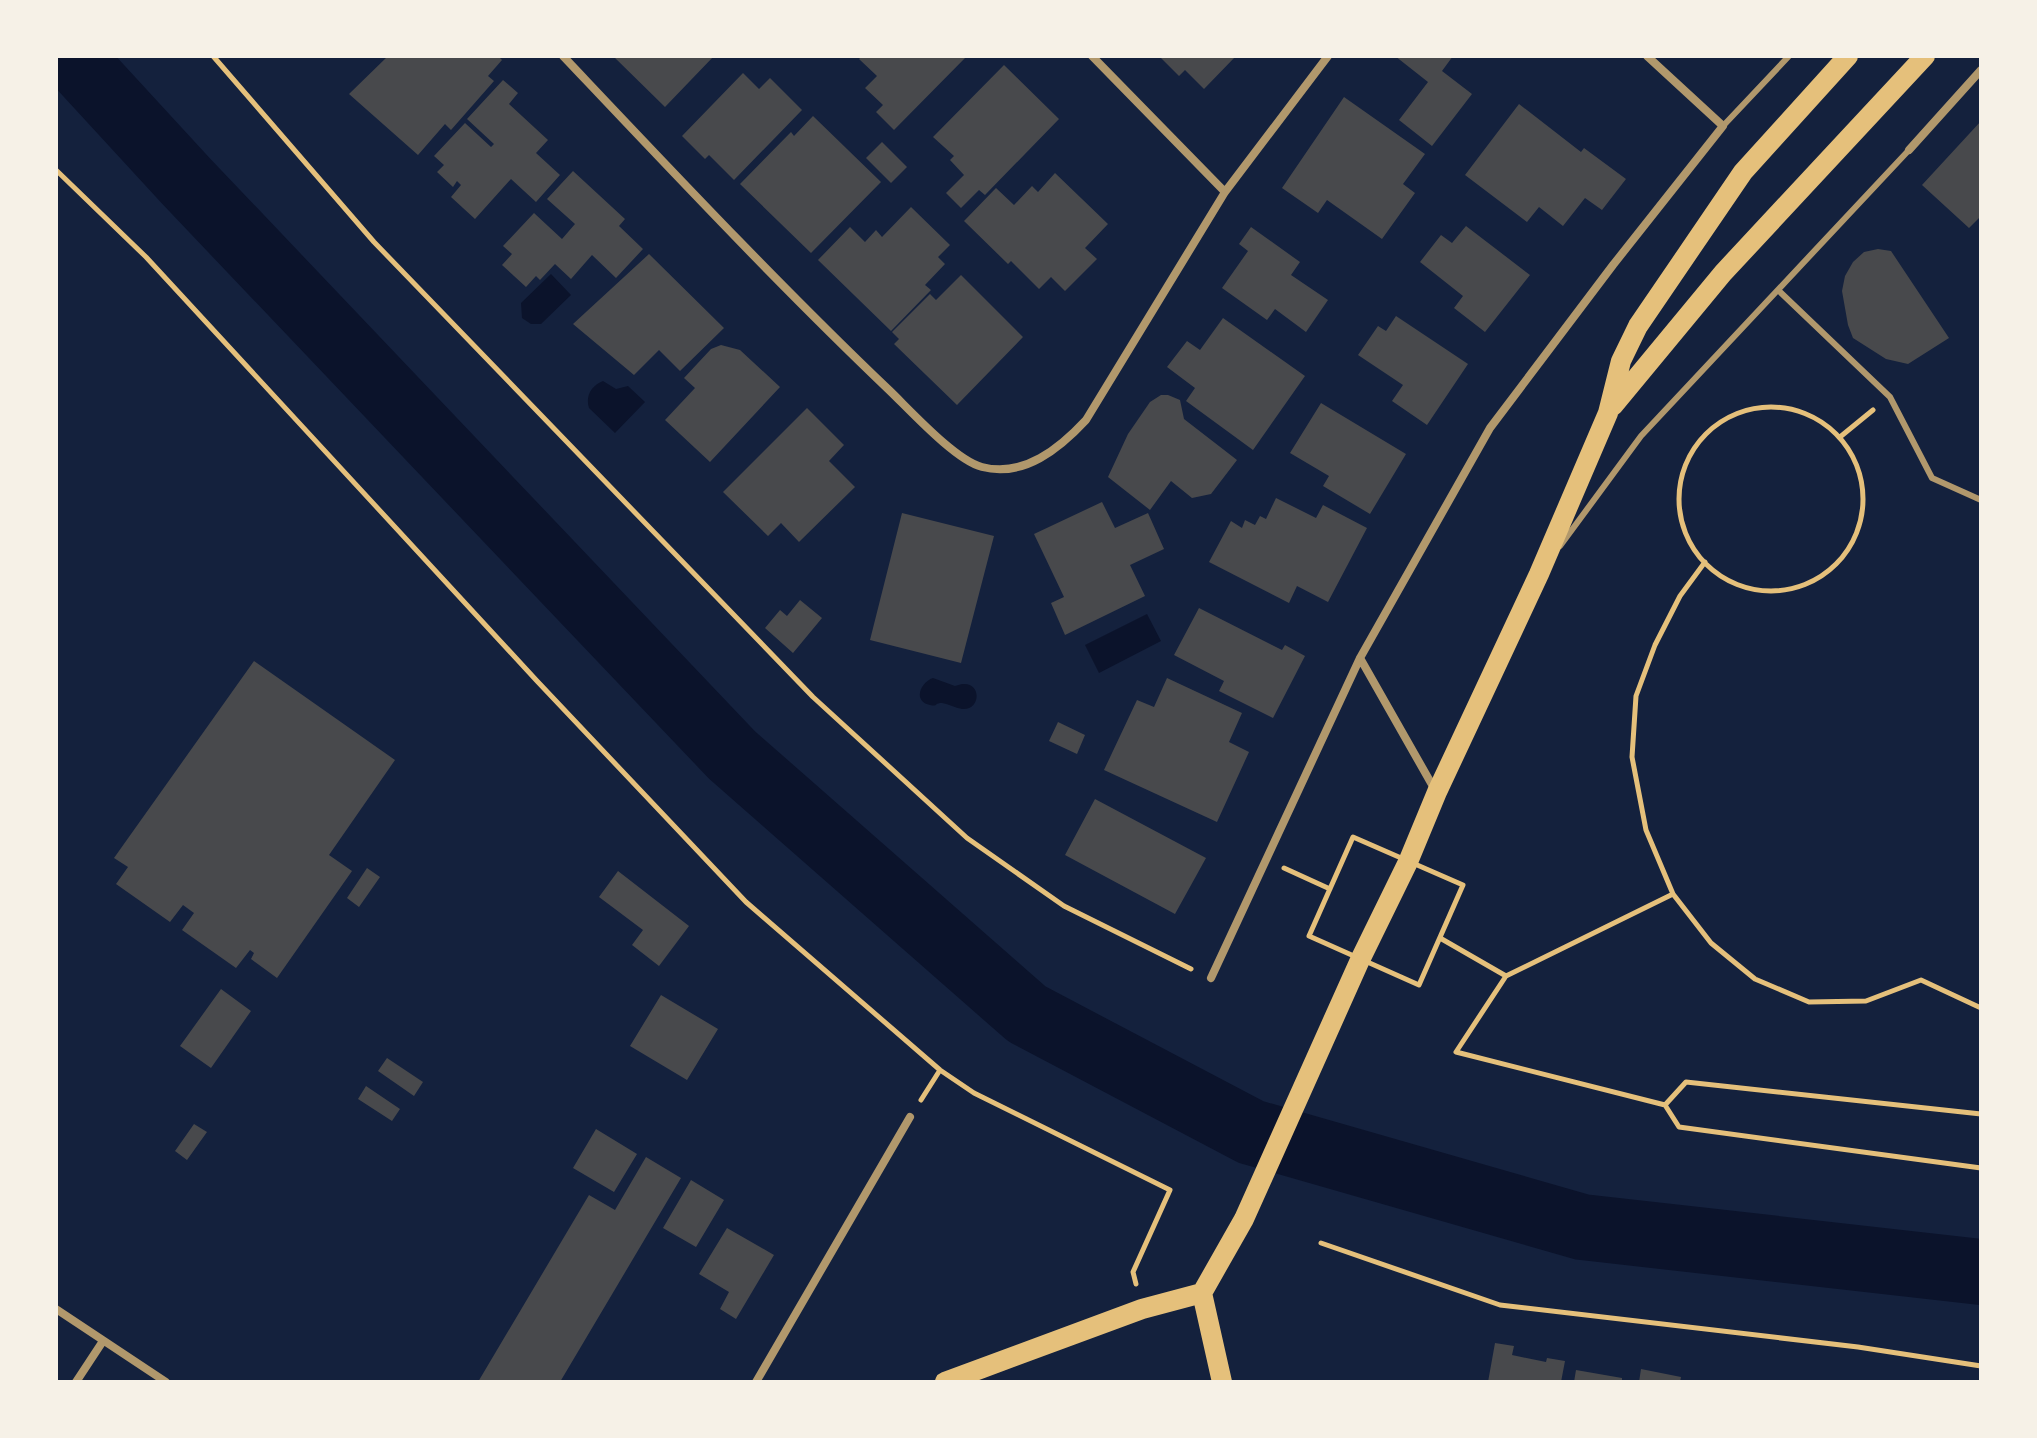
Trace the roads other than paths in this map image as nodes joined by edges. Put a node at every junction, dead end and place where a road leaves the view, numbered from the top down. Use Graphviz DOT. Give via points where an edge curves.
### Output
graph roads {
  1 [pos="563,56"];
  2 [pos="1092,56"];
  3 [pos="1328,56"];
  4 [pos="1647,56"];
  5 [pos="1789,56"];
  6 [pos="1848,56"];
  7 [pos="1925,56"];
  8 [pos="1981,70"];
  9 [pos="1723,126"];
  10 [pos="1909,150"];
  11 [pos="1225,192"];
  12 [pos="1778,290"];
  13 [pos="1608,413"];
  14 [pos="1981,500"];
  15 [pos="1539,574"];
  16 [pos="1360,658"];
  17 [pos="1437,792"];
  18 [pos="1211,978"];
  19 [pos="910,1117"];
  20 [pos="1202,1293"];
  21 [pos="56,1309"];
  22 [pos="103,1341"];
  23 [pos="76,1382"];
  24 [pos="166,1382"];
  25 [pos="756,1382"];
  26 [pos="945,1382"];
  27 [pos="1222,1382"];
  1 -- 11 [label="street" via="851,354 937,435 982,467 1029,464 1063,444 1086,420"];
  2 -- 11 [label="street"];
  3 -- 11 [label="street"];
  4 -- 9 [label="street"];
  5 -- 9 [label="lane"];
  6 -- 13 [label="main road" via="1743,172 1661,290 1621,361"];
  7 -- 13 [label="main road" via="1723,273"];
  8 -- 10 [label="street"];
  9 -- 16 [label="street" via="1490,428"];
  10 -- 12 [label="lane"];
  12 -- 14 [label="lane" via="1890,397 1932,478"];
  12 -- 15 [label="lane" via="1641,436"];
  13 -- 15 [label="main road"];
  15 -- 17 [label="main road"];
  16 -- 17 [label="street"];
  16 -- 18 [label="street"];
  17 -- 20 [label="main road" via="1244,1219"];
  19 -- 25 [label="street"];
  20 -- 26 [label="main road" via="1142,1309"];
  20 -- 27 [label="main road"];
  21 -- 22 [label="street"];
  22 -- 23 [label="street"];
  22 -- 24 [label="street"];
}
